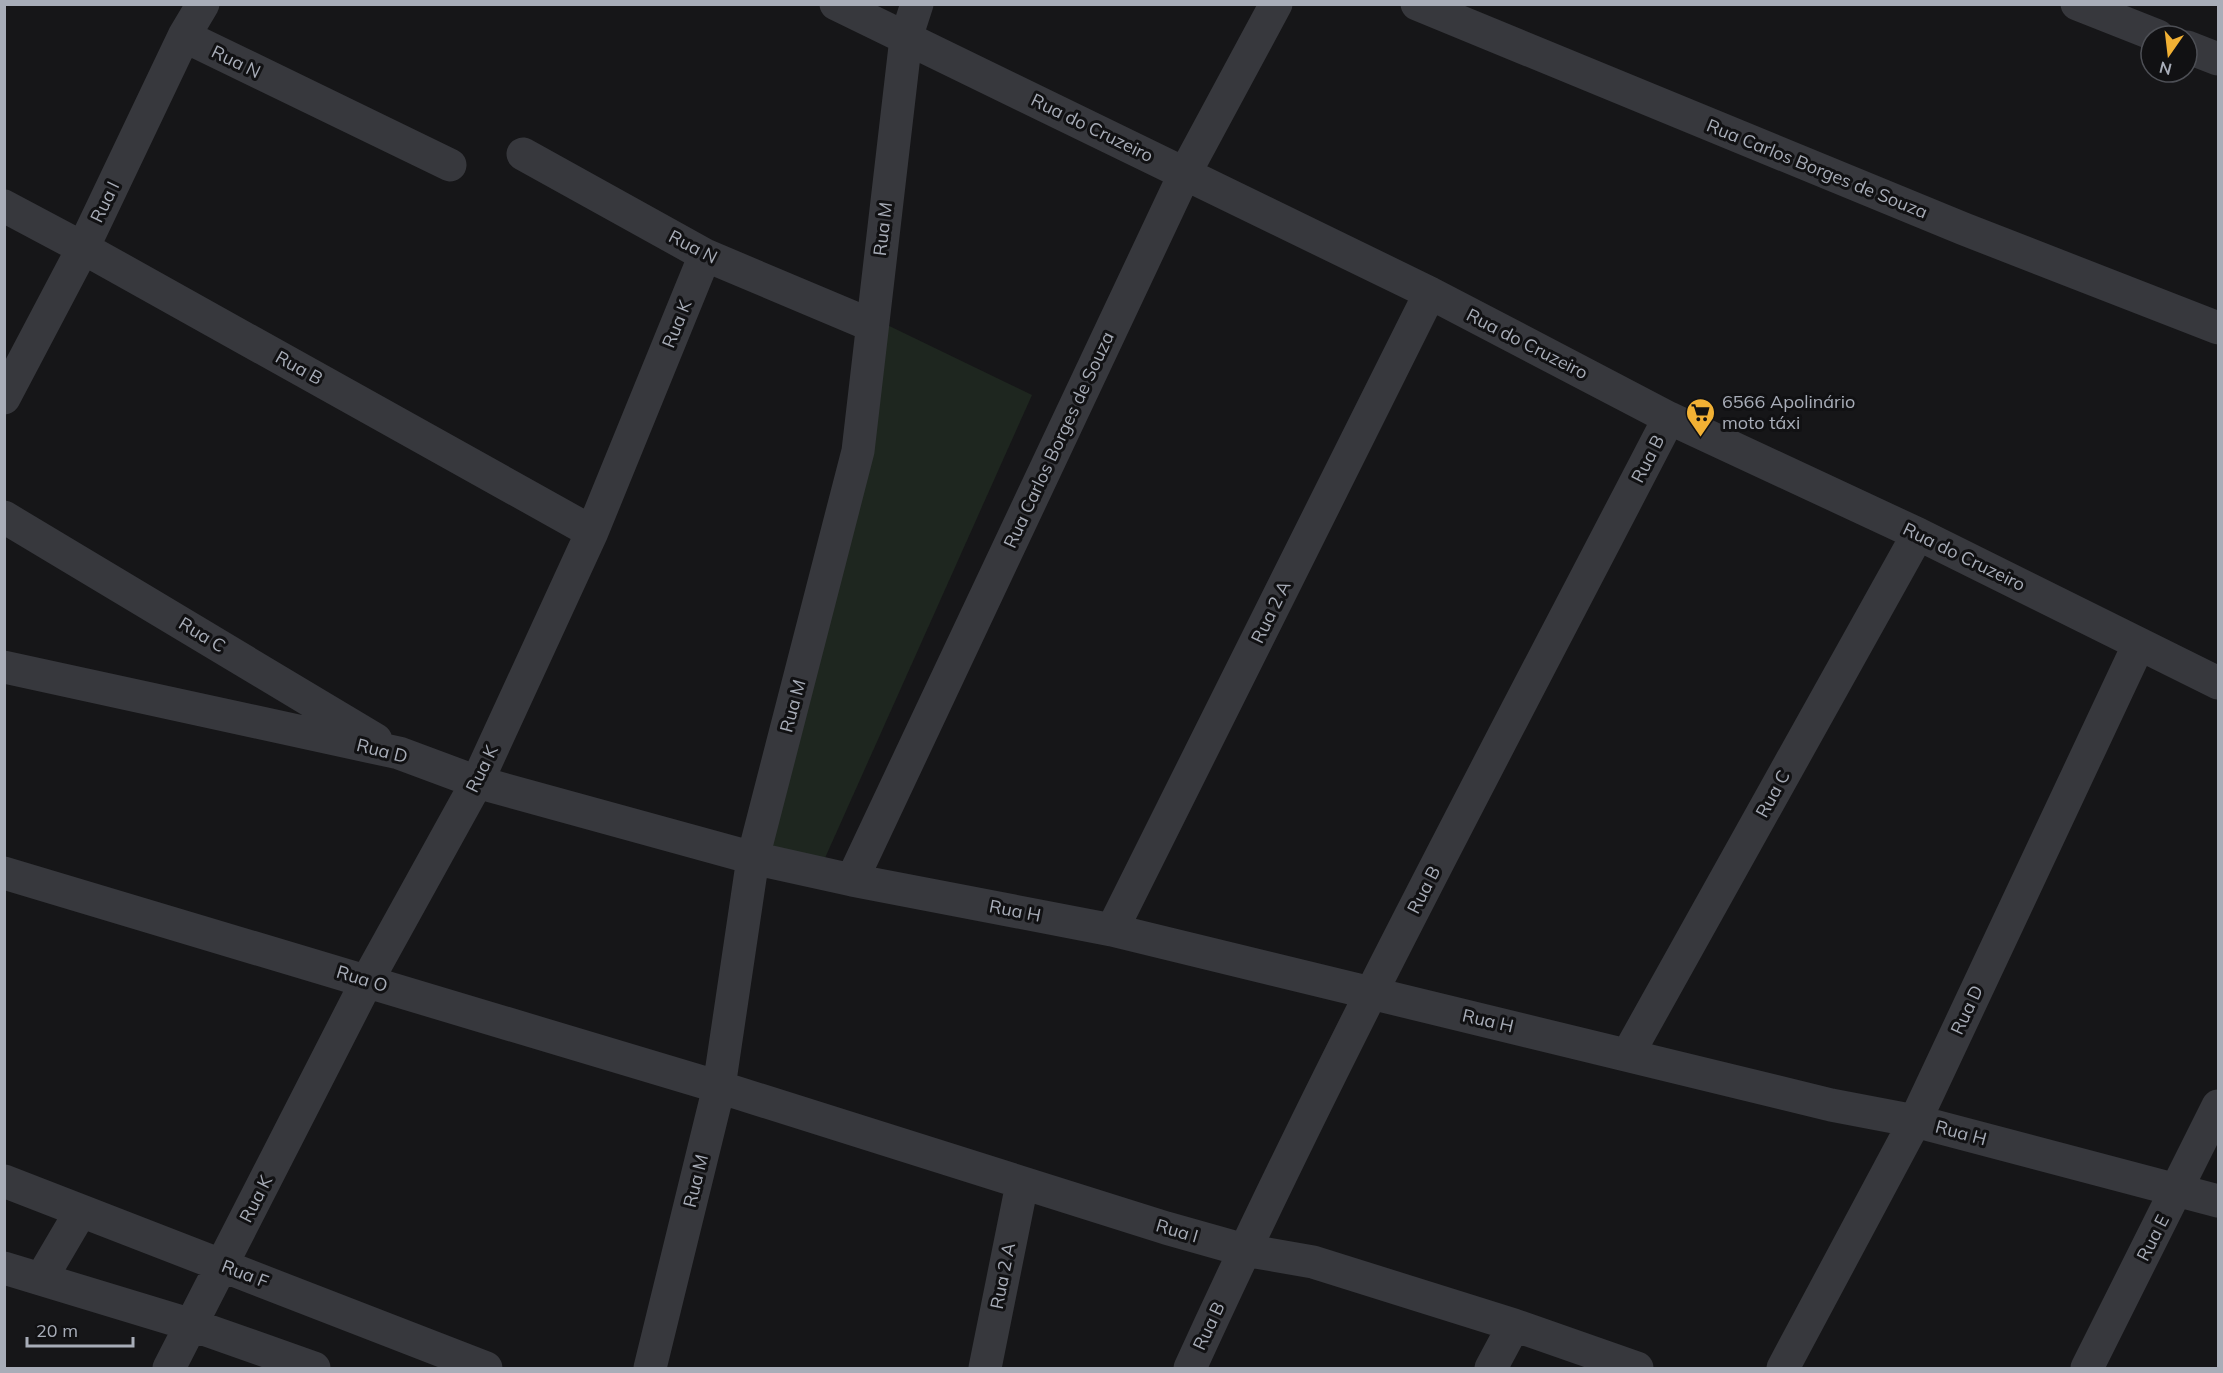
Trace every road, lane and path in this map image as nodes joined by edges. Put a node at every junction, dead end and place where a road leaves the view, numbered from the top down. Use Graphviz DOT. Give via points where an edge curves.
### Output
graph roads {
  1 [pos="203,4"];
  2 [pos="836,4"];
  3 [pos="917,4"];
  4 [pos="1276,4"];
  5 [pos="1417,4"];
  6 [pos="2077,4"];
  7 [pos="2139,28"];
  8 [pos="184,36"];
  9 [pos="906,38"];
  10 [pos="2199,52"];
  11 [pos="2218,59"];
  12 [pos="523,154"];
  13 [pos="450,165"];
  14 [pos="1185,173"];
  15 [pos="4,206"];
  16 [pos="83,248"];
  17 [pos="705,255"];
  18 [pos="1430,293"];
  19 [pos="871,325"];
  20 [pos="2218,328"];
  21 [pos="4,398"];
  22 [pos="1669,418"];
  23 [pos="4,517"];
  24 [pos="592,532"];
  25 [pos="1918,534"];
  26 [pos="2139,644"];
  27 [pos="4,668"];
  28 [pos="2218,682"];
  29 [pos="399,753"];
  30 [pos="477,782"];
  31 [pos="753,858"];
  32 [pos="4,873"];
  33 [pos="852,880"];
  34 [pos="1112,930"];
  35 [pos="367,981"];
  36 [pos="1371,993"];
  37 [pos="1628,1054"];
  38 [pos="719,1087"];
  39 [pos="2218,1106"];
  40 [pos="1915,1120"];
  41 [pos="4,1181"];
  42 [pos="1022,1184"];
  43 [pos="2177,1191"];
  44 [pos="2218,1202"];
  45 [pos="81,1211"];
  46 [pos="1244,1250"];
  47 [pos="222,1266"];
  48 [pos="4,1268"];
  49 [pos="41,1279"];
  50 [pos="192,1325"];
  51 [pos="1515,1325"];
  52 [pos="170,1368"];
  53 [pos="314,1368"];
  54 [pos="486,1368"];
  55 [pos="650,1368"];
  56 [pos="985,1368"];
  57 [pos="1190,1368"];
  58 [pos="1491,1368"];
  59 [pos="1637,1368"];
  60 [pos="1783,1368"];
  61 [pos="2087,1368"];
  1 -- 8 [label="street, Rua I"];
  2 -- 9 [label="street, Rua do Cruzeiro"];
  3 -- 9 [label="street, Rua M"];
  4 -- 14 [label="street, Rua Carlos Borges de Souza"];
  5 -- 20 [label="street, Rua Carlos Borges de Souza" via="1964,229"];
  6 -- 7 [label="street"];
  8 -- 13 [label="street, Rua N"];
  8 -- 16 [label="street, Rua I"];
  9 -- 14 [label="street, Rua do Cruzeiro"];
  9 -- 19 [label="street, Rua M"];
  10 -- 11 [label="street"];
  12 -- 17 [label="street, Rua N"];
  14 -- 18 [label="street, Rua do Cruzeiro"];
  14 -- 33 [label="street, Rua Carlos Borges de Souza"];
  15 -- 16 [label="street, Rua B"];
  16 -- 21 [label="street, Rua I"];
  16 -- 24 [label="street, Rua B"];
  17 -- 19 [label="street, Rua N"];
  17 -- 24 [label="street, Rua K"];
  18 -- 22 [label="street, Rua do Cruzeiro"];
  18 -- 34 [label="street, Rua 2 A"];
  19 -- 31 [label="street, Rua M" via="858,451"];
  22 -- 25 [label="street, Rua do Cruzeiro"];
  22 -- 36 [label="street, Rua B"];
  23 -- 29 [label="street, Rua C"];
  24 -- 30 [label="street, Rua K"];
  25 -- 26 [label="street, Rua do Cruzeiro"];
  25 -- 37 [label="street, Rua C"];
  26 -- 28 [label="street, Rua do Cruzeiro"];
  26 -- 40 [label="street, Rua D"];
  27 -- 29 [label="street, Rua D"];
  29 -- 30 [label="street, Rua D"];
  30 -- 31 [label="street, Rua D"];
  30 -- 35 [label="street, Rua K"];
  31 -- 33 [label="street, Rua H"];
  31 -- 38 [label="street, Rua M"];
  32 -- 35 [label="street, Rua O"];
  33 -- 34 [label="street, Rua H"];
  34 -- 36 [label="street, Rua H"];
  35 -- 38 [label="street, Rua O"];
  35 -- 47 [label="street, Rua K"];
  36 -- 37 [label="street, Rua H"];
  36 -- 46 [label="street, Rua B"];
  37 -- 40 [label="street, Rua H" via="1831,1105"];
  38 -- 42 [label="street, Rua I"];
  38 -- 55 [label="street, Rua M"];
  39 -- 43 [label="street, Rua E"];
  40 -- 43 [label="street, Rua H"];
  40 -- 60 [label="street, Rua D"];
  41 -- 45 [label="street, Rua F"];
  42 -- 46 [label="street, Rua I"];
  42 -- 56 [label="street, Rua 2 A"];
  43 -- 44 [label="street, Rua H"];
  43 -- 61 [label="street, Rua E"];
  45 -- 47 [label="street, Rua F"];
  45 -- 49 [label="street"];
  46 -- 51 [label="street, Rua I" via="1313,1262"];
  46 -- 57 [label="street, Rua B"];
  47 -- 50 [label="street, Rua K"];
  47 -- 54 [label="street, Rua F"];
  48 -- 49 [label="street"];
  49 -- 50 [label="street"];
  50 -- 52 [label="street, Rua K"];
  50 -- 53 [label="street"];
  51 -- 58 [label="street"];
  51 -- 59 [label="street, Rua I"];
}
